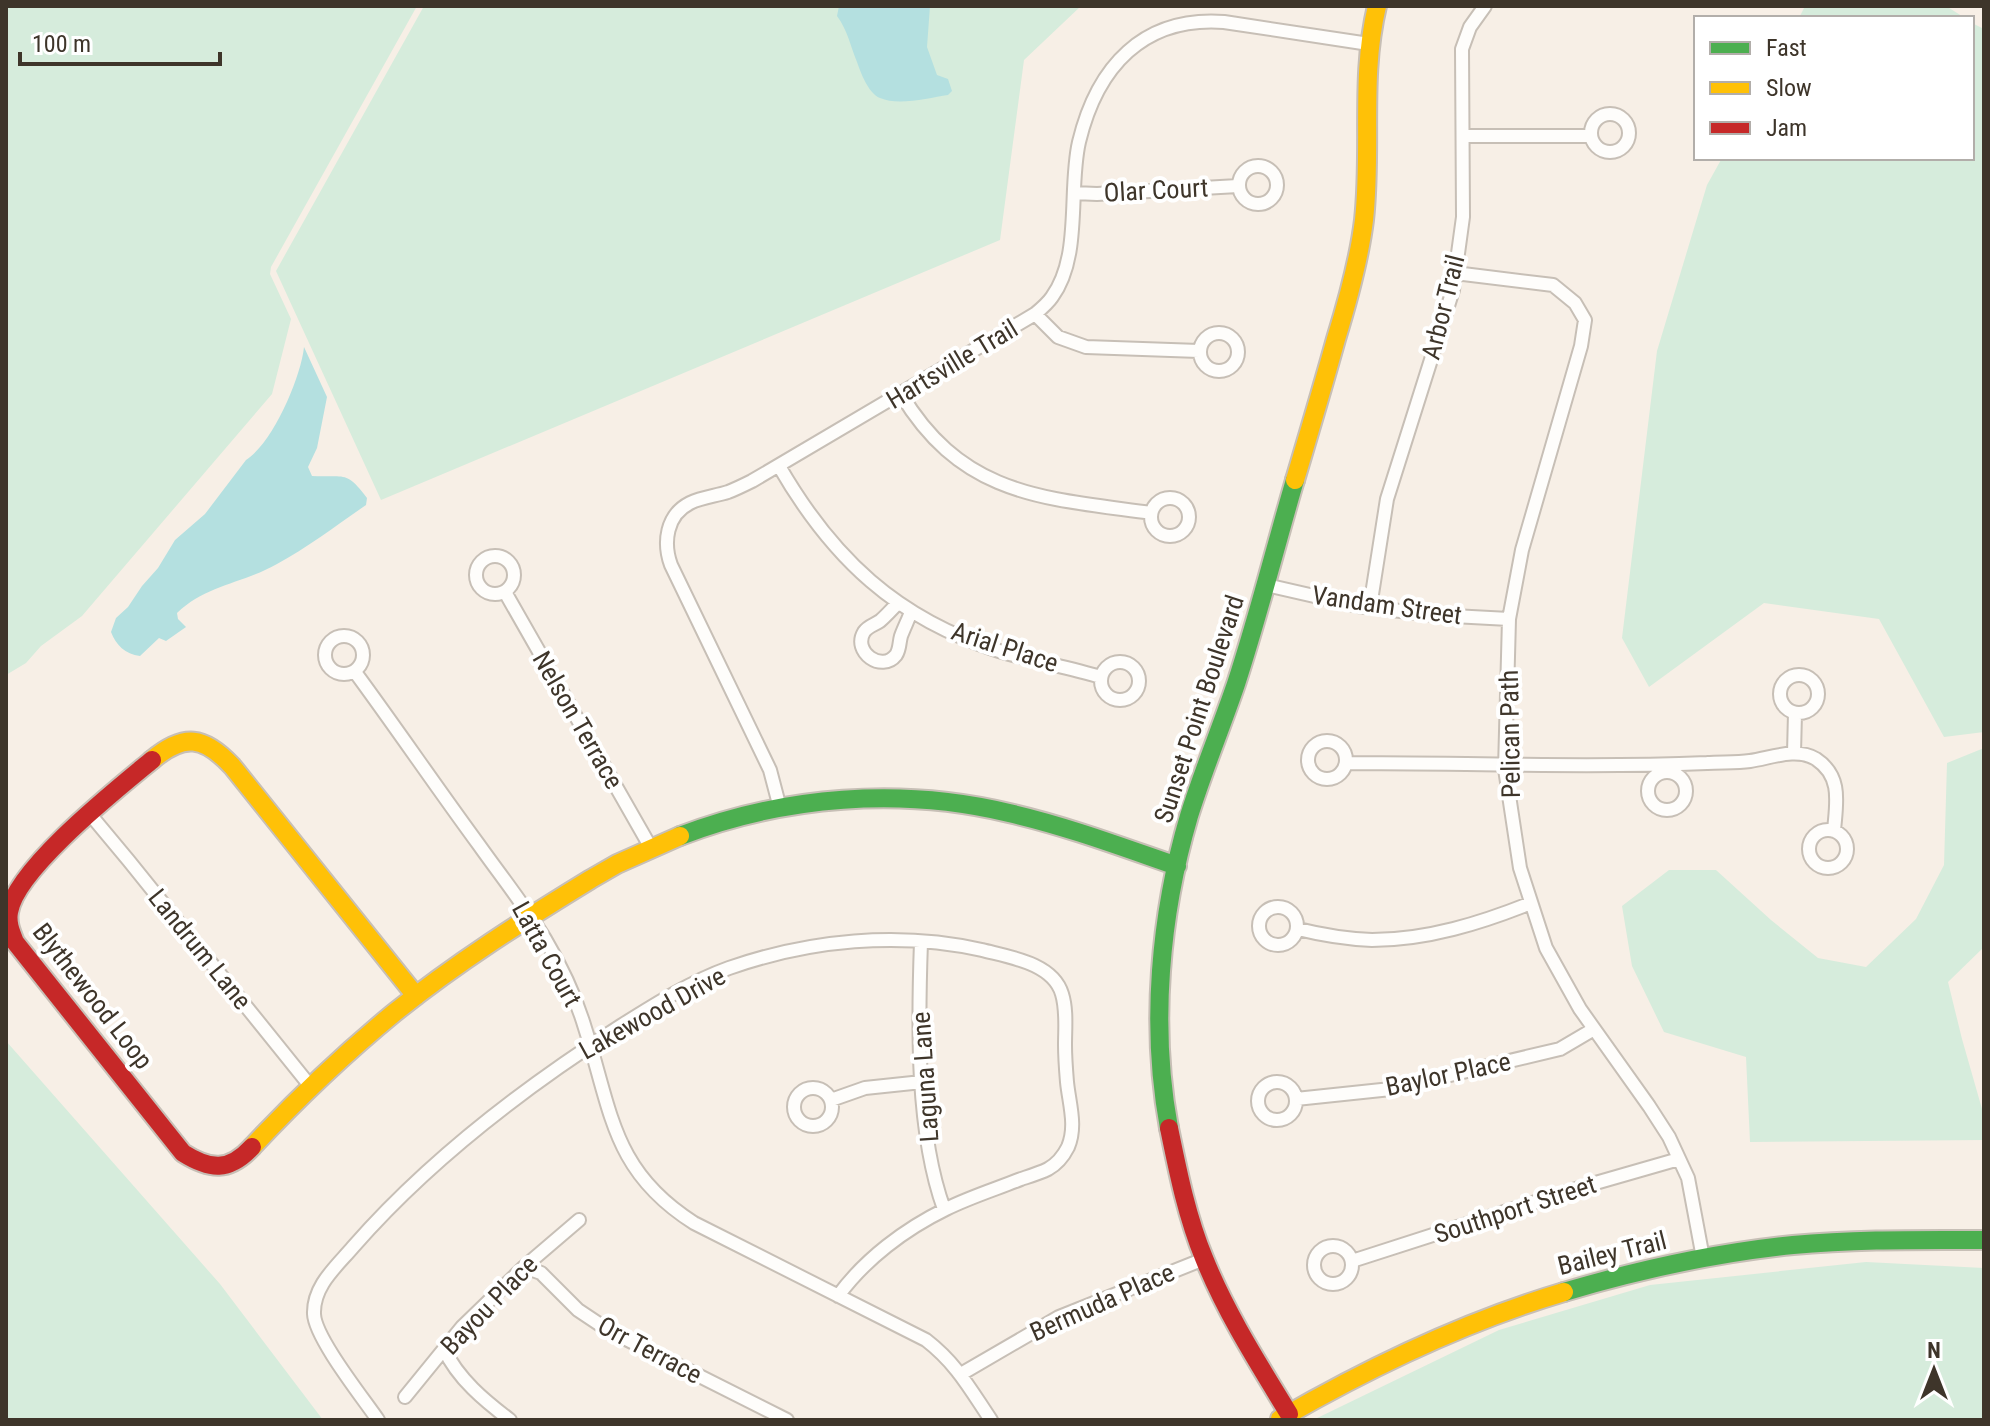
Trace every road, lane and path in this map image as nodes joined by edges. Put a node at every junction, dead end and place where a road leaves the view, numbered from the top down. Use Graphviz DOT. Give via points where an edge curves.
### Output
graph roads {
  1 [pos="1377,6"];
  2 [pos="1485,6"];
  3 [pos="1369,44"];
  4 [pos="1463,136"];
  5 [pos="1591,136"];
  6 [pos="1238,186"];
  7 [pos="1074,193"];
  8 [pos="1455,273"];
  9 [pos="1035,314"];
  10 [pos="1199,351"];
  11 [pos="901,394"];
  12 [pos="779,466"];
  13 [pos="1151,513"];
  14 [pos="1266,585"];
  15 [pos="505,592"];
  16 [pos="898,603"];
  17 [pos="1370,607"];
  18 [pos="911,612"];
  19 [pos="1509,619"];
  20 [pos="355,672"];
  21 [pos="1101,677"];
  22 [pos="1795,713"];
  23 [pos="1794,753"];
  24 [pos="1346,763"];
  25 [pos="1506,764"];
  26 [pos="780,808"];
  27 [pos="89,813"];
  28 [pos="1834,831"];
  29 [pos="651,848"];
  30 [pos="1177,866"];
  31 [pos="1531,903"];
  32 [pos="531,918"];
  33 [pos="1298,929"];
  34 [pos="921,942"];
  35 [pos="416,996"];
  36 [pos="1594,1029"];
  37 [pos="590,1046"];
  38 [pos="922,1082"];
  39 [pos="311,1087"];
  40 [pos="1296,1099"];
  41 [pos="831,1100"];
  42 [pos="1679,1159"];
  43 [pos="944,1209"];
  44 [pos="579,1220"];
  45 [pos="1984,1240"];
  46 [pos="1703,1258"];
  47 [pos="1204,1259"];
  48 [pos="1352,1261"];
  49 [pos="524,1267"];
  50 [pos="838,1296"];
  51 [pos="444,1349"];
  52 [pos="961,1374"];
  53 [pos="405,1397"];
  54 [pos="1284,1417"];
  55 [pos="378,1420"];
  56 [pos="510,1420"];
  57 [pos="787,1420"];
  58 [pos="991,1420"];
  1 -- 3 [label="street, Sunset Point Boulevard"];
  2 -- 4 [label="street, Arbor Trail" via="1462,49"];
  3 -- 7 [label="street, Hartsville Trail" via="1205,20 1155,33 1127,52 1102,84 1079,142"];
  3 -- 14 [label="street, Sunset Point Boulevard" via="1362,237"];
  4 -- 5 [label="street"];
  4 -- 8 [label="street, Arbor Trail" via="1463,217"];
  6 -- 7 [label="street, Olar Court"];
  7 -- 9 [label="street, Hartsville Trail" via="1067,266 1052,297"];
  8 -- 17 [label="street, Arbor Trail" via="1387,499"];
  8 -- 19 [label="street, Pelican Path" via="1553,285 1575,303 1585,320 1522,550"];
  9 -- 10 [label="street" via="1058,337 1086,347"];
  9 -- 11 [label="street, Hartsville Trail"];
  11 -- 12 [label="street, Hartsville Trail"];
  11 -- 13 [label="street" via="949,452 998,482 1059,500"];
  12 -- 16 [label="street, Arial Place" via="819,528"];
  12 -- 26 [label="street, Hartsville Trail" via="728,492 690,503 670,524 666,551 770,770"];
  14 -- 17 [label="street, Vandam Street"];
  14 -- 30 [label="street, Sunset Point Boulevard"];
  15 -- 29 [label="street, Nelson Terrace"];
  16 -- 18 [label="street, Arial Place"];
  16 -- 18 [label="street" via="865,631 861,646 870,658 884,662 897,654"];
  17 -- 19 [label="street, Vandam Street"];
  18 -- 21 [label="street, Arial Place" via="1000,651"];
  19 -- 25 [label="street, Pelican Path"];
  20 -- 32 [label="street, Latta Court"];
  22 -- 23 [label="street"];
  23 -- 25 [label="street" via="1668,768"];
  23 -- 28 [label="street" via="1816,760 1834,782"];
  24 -- 25 [label="street"];
  25 -- 31 [label="street, Pelican Path" via="1520,868"];
  26 -- 29 [label="street, Blythewood Loop"];
  26 -- 30 [label="street, Blythewood Loop" via="880,799 949,802 1034,817"];
  27 -- 35 [label="street, Blythewood Loop" via="166,748 191,740 212,746"];
  27 -- 39 [label="street, Landrum Lane"];
  27 -- 39 [label="street, Blythewood Loop" via="19,889 8,915 10,930 183,1153 213,1166 240,1160"];
  29 -- 32 [label="street, Blythewood Loop"];
  30 -- 47 [label="street, Sunset Point Boulevard" via="1165,926 1159,1043 1173,1147"];
  31 -- 33 [label="street" via="1431,934 1373,940"];
  31 -- 36 [label="street, Pelican Path" via="1546,948"];
  32 -- 35 [label="street, Blythewood Loop"];
  32 -- 37 [label="street, Latta Court" via="571,992"];
  34 -- 37 [label="street, Lakewood Drive" via="836,943 754,960 672,995"];
  34 -- 38 [label="street, Laguna Lane"];
  34 -- 43 [label="street, Lakewood Drive" via="970,947 1036,966 1057,983 1065,1010 1072,1122 1064,1153 1049,1168"];
  35 -- 39 [label="street, Blythewood Loop"];
  36 -- 40 [label="street, Baylor Place" via="1560,1049 1391,1089"];
  36 -- 42 [label="street, Pelican Path"];
  37 -- 50 [label="street, Latta Court" via="621,1146 659,1198 694,1223"];
  37 -- 55 [label="street, Lakewood Drive" via="441,1158 318,1288 314,1317 319,1332"];
  38 -- 41 [label="street" via="865,1088"];
  38 -- 43 [label="street, Laguna Lane" via="932,1169"];
  42 -- 46 [label="street, Pelican Path" via="1688,1178"];
  42 -- 48 [label="street, Southport Street"];
  43 -- 50 [label="street, Lakewood Drive" via="888,1245"];
  44 -- 49 [label="street, Bayou Place"];
  45 -- 46 [label="street, Bailey Trail" via="1805,1244"];
  46 -- 54 [label="street, Bailey Trail" via="1549,1295 1490,1316 1374,1366"];
  47 -- 52 [label="street, Bermuda Place" via="1059,1317"];
  47 -- 54 [label="street, Sunset Point Boulevard"];
  49 -- 51 [label="street, Bayou Place"];
  49 -- 57 [label="street, Orr Terrace" via="541,1273 600,1325"];
  50 -- 52 [label="street, Latta Court" via="926,1340"];
  51 -- 53 [label="street, Bayou Place"];
  51 -- 56 [label="street" via="467,1382"];
  52 -- 58 [label="street, Latta Court"];
}
